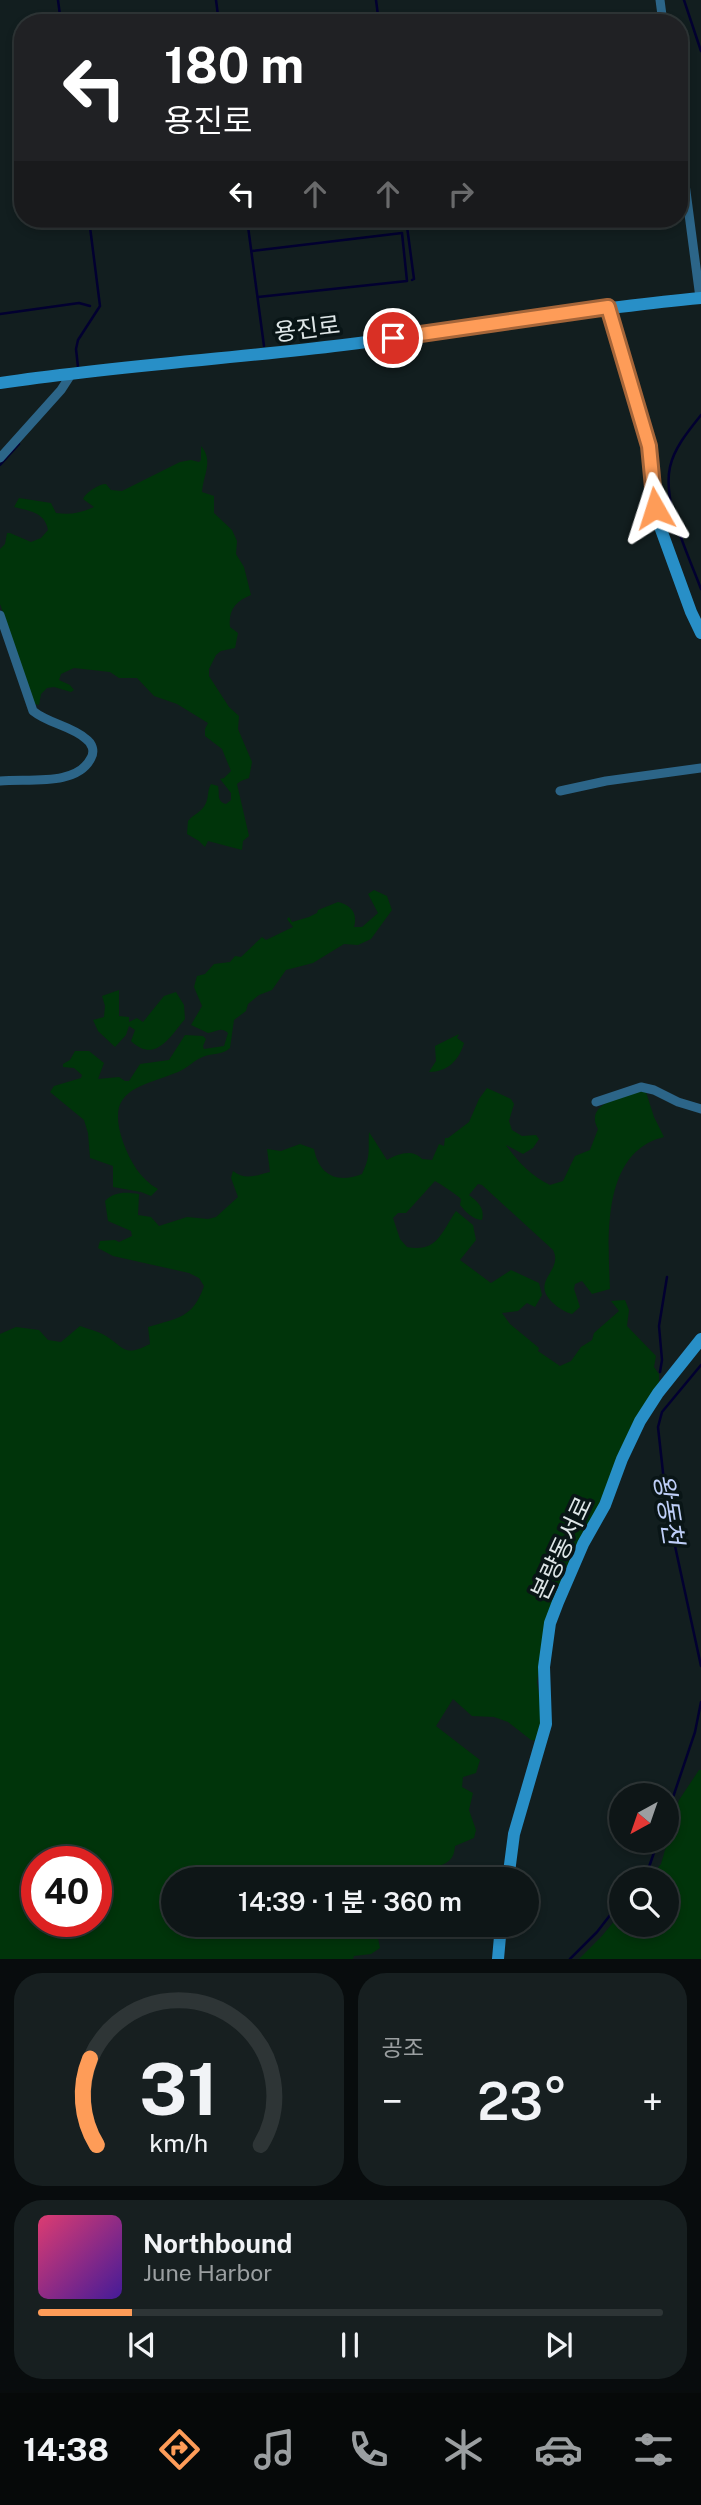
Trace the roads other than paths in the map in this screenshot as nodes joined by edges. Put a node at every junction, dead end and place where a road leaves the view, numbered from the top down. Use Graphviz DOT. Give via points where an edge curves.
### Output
graph roads {
  1 [pos="688,207"];
  2 [pos="700,298"];
  3 [pos="608,307"];
  4 [pos="72,373"];
  5 [pos="0,383"];
  6 [pos="0,458"];
  7 [pos="0,615"];
  8 [pos="701,634"];
  9 [pos="701,768"];
  10 [pos="0,781"];
  11 [pos="560,791"];
  12 [pos="596,1102"];
  13 [pos="701,1109"];
  14 [pos="701,1339"];
  15 [pos="510,1867"];
  16 [pos="500,1937"];
  17 [pos="498,1959"];
  1 -- 2 [label="street"];
  2 -- 3 [label="street, 용진로"];
  3 -- 4 [label="street, 용진로" via="298,350"];
  3 -- 8 [label="street" via="649,446 659,524"];
  4 -- 5 [label="street, 용진로"];
  4 -- 6 [label="street"];
  7 -- 10 [label="street" via="33,711 85,737 93,754 90,762 67,778"];
  9 -- 11 [label="street"];
  12 -- 13 [label="street" via="641,1087"];
  14 -- 15 [label="street, 본량동서로" via="640,1421 550,1623 544,1667 546,1724 514,1834"];
  16 -- 17 [label="street"];
}
